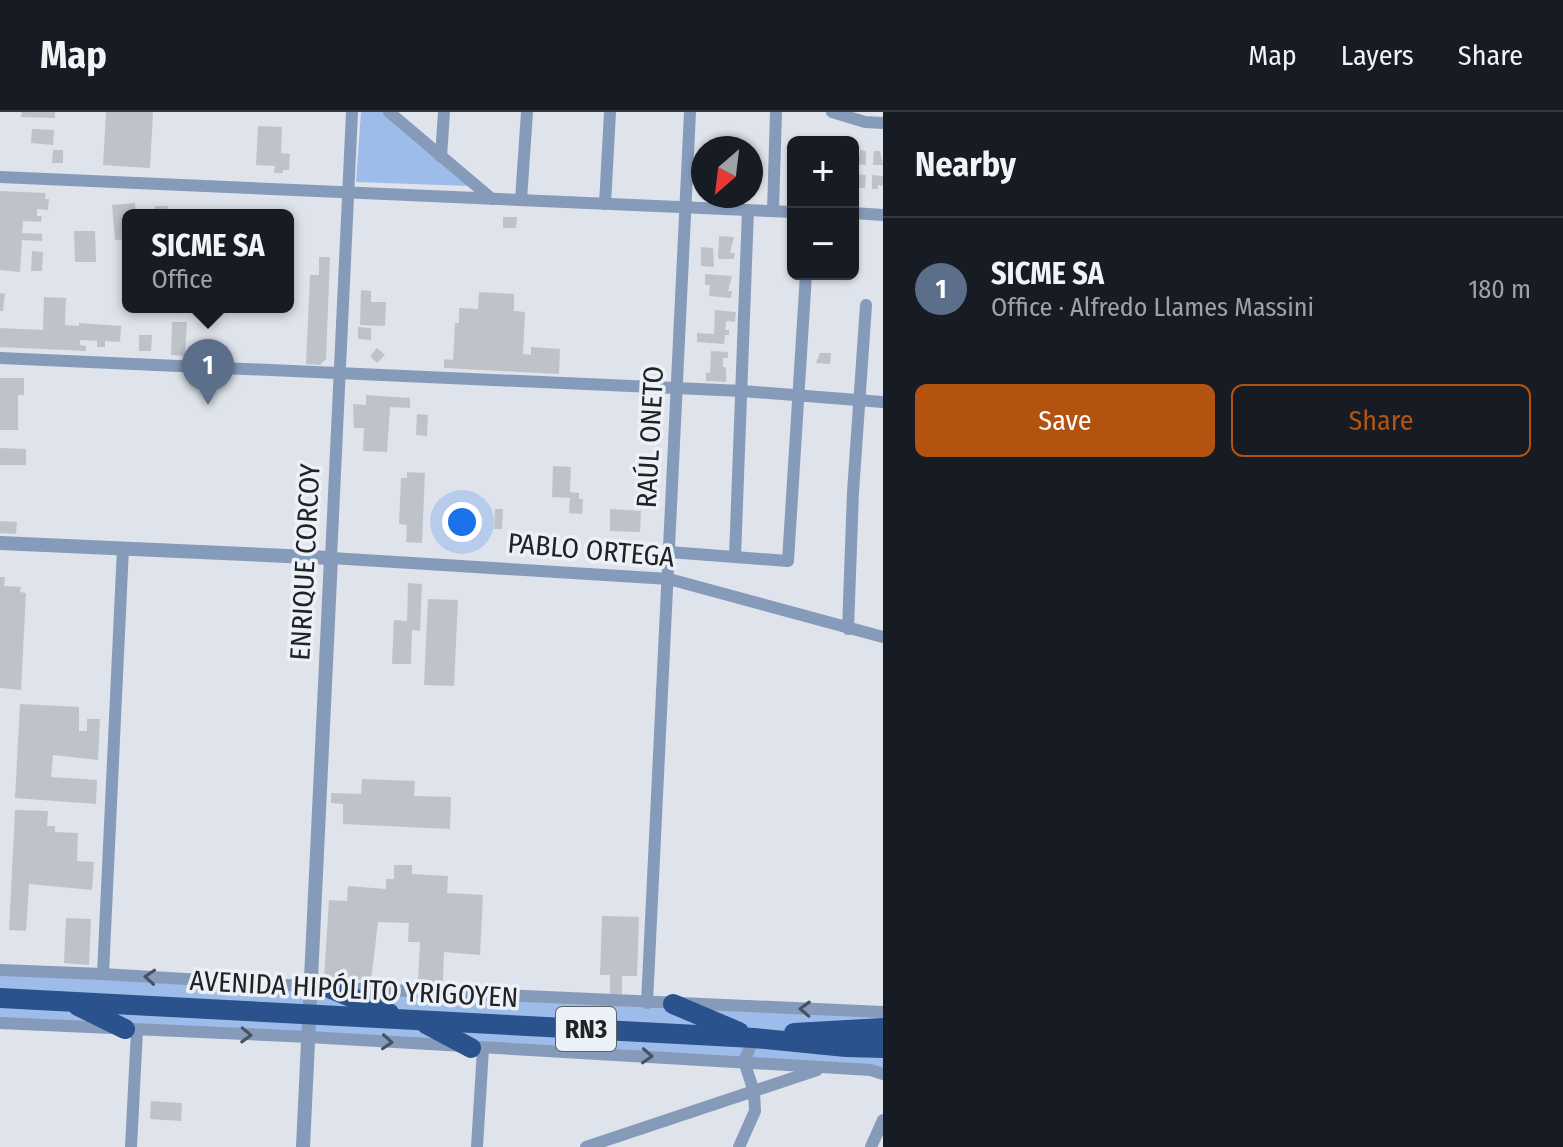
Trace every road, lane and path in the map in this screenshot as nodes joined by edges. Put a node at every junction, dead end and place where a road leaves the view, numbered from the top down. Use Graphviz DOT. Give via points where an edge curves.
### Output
graph roads {
  1 [pos="352,112"];
  2 [pos="389,112"];
  3 [pos="444,112"];
  4 [pos="527,112"];
  5 [pos="610,112"];
  6 [pos="690,112"];
  7 [pos="776,112"];
  8 [pos="836,113"];
  9 [pos="883,123"];
  10 [pos="441,157"];
  11 [pos="0,177"];
  12 [pos="347,192"];
  13 [pos="492,199"];
  14 [pos="521,200"];
  15 [pos="605,204"];
  16 [pos="686,207"];
  17 [pos="748,210"];
  18 [pos="773,211"];
  19 [pos="787,212"];
  20 [pos="859,213"];
  21 [pos="883,215"];
  22 [pos="806,280"];
  23 [pos="866,305"];
  24 [pos="0,358"];
  25 [pos="339,373"];
  26 [pos="675,389"];
  27 [pos="742,391"];
  28 [pos="798,396"];
  29 [pos="859,400"];
  30 [pos="883,402"];
  31 [pos="0,543"];
  32 [pos="123,548"];
  33 [pos="669,552"];
  34 [pos="735,557"];
  35 [pos="331,558"];
  36 [pos="669,579"];
  37 [pos="848,629"];
  38 [pos="883,637"];
  39 [pos="0,970"];
  40 [pos="103,974"];
  41 [pos="320,987"];
  42 [pos="0,988"];
  43 [pos="0,998"];
  44 [pos="23,999"];
  45 [pos="71,1002"];
  46 [pos="647,1003"];
  47 [pos="673,1004"];
  48 [pos="883,1012"];
  49 [pos="311,1014"];
  50 [pos="411,1020"];
  51 [pos="0,1023"];
  52 [pos="883,1028"];
  53 [pos="131,1030"];
  54 [pos="309,1037"];
  55 [pos="754,1038"];
  56 [pos="477,1048"];
  57 [pos="880,1049"];
  58 [pos="744,1061"];
  59 [pos="824,1067"];
  60 [pos="883,1074"];
  61 [pos="754,1092"];
  62 [pos="883,1120"];
  63 [pos="595,1146"];
  64 [pos="131,1147"];
  65 [pos="303,1147"];
  66 [pos="477,1147"];
  67 [pos="739,1147"];
  68 [pos="871,1147"];
  1 -- 12 [label="street, ENRIQUE CORCOY"];
  2 -- 10 [label="street"];
  3 -- 10 [label="street"];
  4 -- 14 [label="street"];
  5 -- 15 [label="street"];
  6 -- 16 [label="street, RAÚL ONETO"];
  7 -- 18 [label="street"];
  8 -- 9 [label="street"];
  10 -- 13 [label="street"];
  11 -- 12 [label="street"];
  12 -- 13 [label="street"];
  12 -- 25 [label="street, ENRIQUE CORCOY"];
  13 -- 14 [label="street"];
  14 -- 15 [label="street"];
  15 -- 16 [label="street"];
  16 -- 17 [label="street"];
  16 -- 26 [label="street, RAÚL ONETO"];
  17 -- 18 [label="street"];
  17 -- 27 [label="street"];
  18 -- 19 [label="street"];
  20 -- 21 [label="street"];
  22 -- 28 [label="street"];
  23 -- 29 [label="street"];
  24 -- 25 [label="street"];
  25 -- 26 [label="street"];
  25 -- 35 [label="street, ENRIQUE CORCOY"];
  26 -- 27 [label="street"];
  26 -- 33 [label="street, RAÚL ONETO"];
  27 -- 28 [label="street"];
  27 -- 34 [label="street"];
  28 -- 29 [label="street"];
  28 -- 34 [label="street" via="788,561"];
  29 -- 30 [label="street"];
  29 -- 37 [label="street"];
  31 -- 32 [label="street, PABLO ORTEGA"];
  32 -- 35 [label="street, PABLO ORTEGA"];
  32 -- 40 [label="street"];
  33 -- 34 [label="street"];
  33 -- 36 [label="street, RAÚL ONETO"];
  35 -- 36 [label="street, PABLO ORTEGA"];
  35 -- 41 [label="street, ENRIQUE CORCOY"];
  36 -- 37 [label="street, PABLO ORTEGA"];
  36 -- 46 [label="street, RAÚL ONETO"];
  37 -- 38 [label="street, PABLO ORTEGA"];
  39 -- 40 [label="street"];
  41 -- 40 [label="street, one-way"];
  41 -- 46 [label="street"];
  41 -- 49 [label="street, ENRIQUE CORCOY"];
  41 -- 50 [label="highway"];
  42 -- 44 [label="highway"];
  43 -- 44 [label="highway, AVENIDA HIPÓLITO YRIGOYEN / RN3"];
  44 -- 45 [label="highway, AVENIDA HIPÓLITO YRIGOYEN / RN3"];
  45 -- 49 [label="highway, AVENIDA HIPÓLITO YRIGOYEN / RN3"];
  45 -- 53 [label="highway"];
  46 -- 47 [label="street"];
  48 -- 47 [label="street, one-way"];
  47 -- 55 [label="highway"];
  49 -- 50 [label="highway, AVENIDA HIPÓLITO YRIGOYEN / RN3"];
  49 -- 54 [label="street, ENRIQUE CORCOY"];
  50 -- 55 [label="highway, AVENIDA HIPÓLITO YRIGOYEN / RN3"];
  50 -- 56 [label="highway"];
  51 -- 53 [label="street"];
  52 -- 55 [label="highway, AVENIDA HIPÓLITO YRIGOYEN / RN3"];
  53 -- 54 [label="street, one-way"];
  53 -- 64 [label="street"];
  54 -- 56 [label="street, one-way"];
  54 -- 65 [label="street, ENRIQUE CORCOY"];
  55 -- 57 [label="highway, AVENIDA HIPÓLITO YRIGOYEN / RN3"];
  55 -- 58 [label="street"];
  56 -- 58 [label="street, one-way"];
  56 -- 66 [label="street"];
  58 -- 59 [label="street"];
  58 -- 61 [label="street"];
  59 -- 60 [label="street"];
  59 -- 61 [label="street"];
  61 -- 63 [label="street"];
  61 -- 67 [label="street" via="755,1111"];
  62 -- 68 [label="street"];
}
